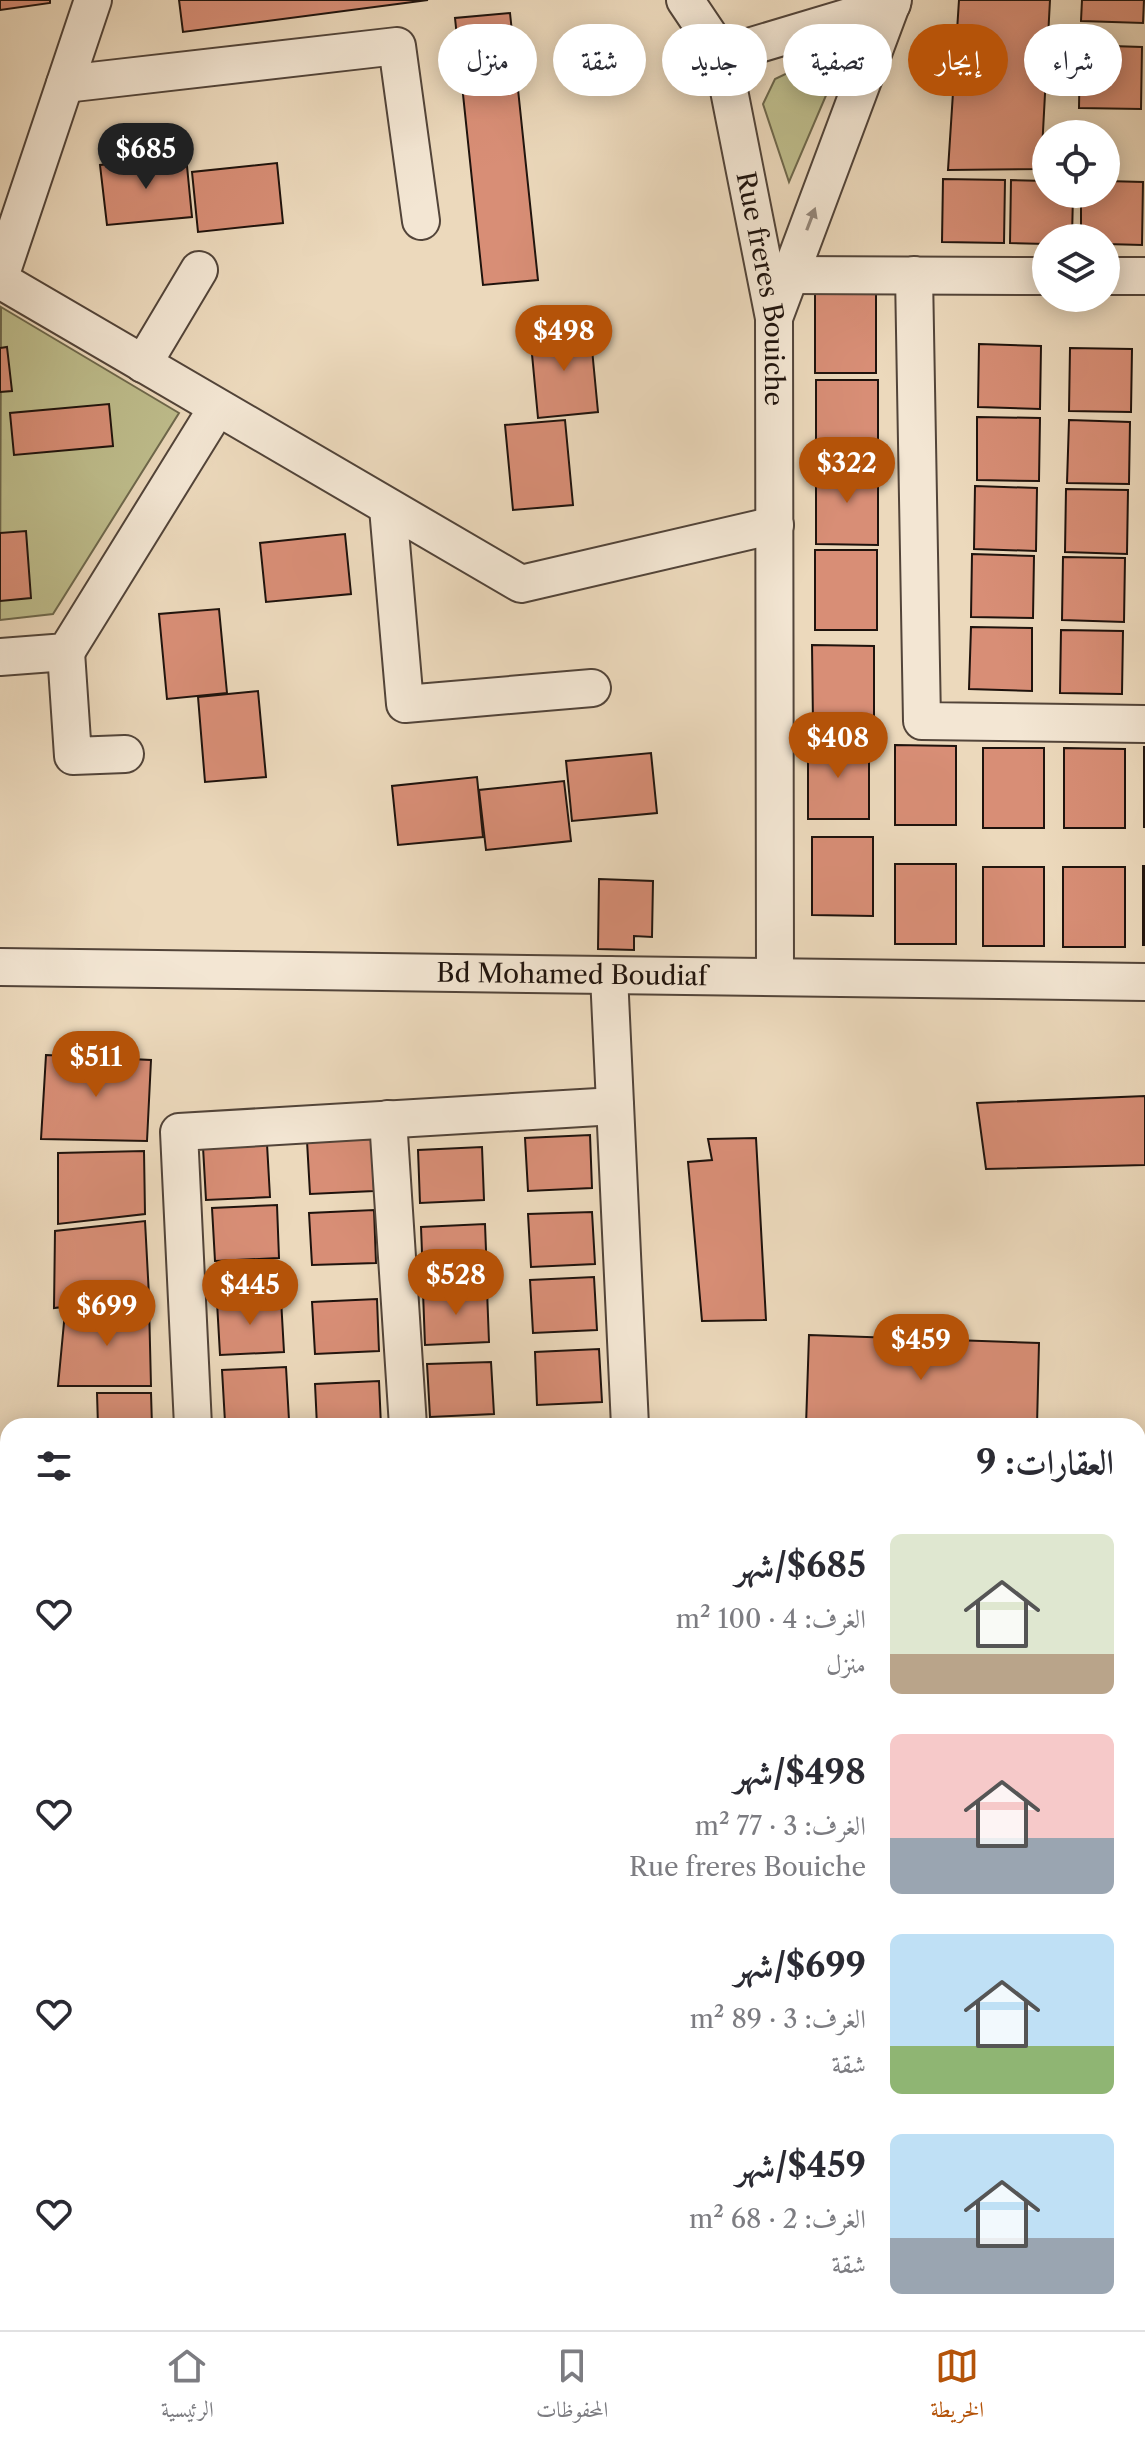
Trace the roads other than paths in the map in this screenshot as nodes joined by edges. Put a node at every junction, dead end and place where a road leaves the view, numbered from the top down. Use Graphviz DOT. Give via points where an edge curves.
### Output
graph roads {
  1 [pos="93,0"];
  2 [pos="685,0"];
  3 [pos="893,2"];
  4 [pos="701,24"];
  5 [pos="767,41"];
  6 [pos="65,84"];
  7 [pos="730,96"];
  8 [pos="421,221"];
  9 [pos="199,270"];
  10 [pos="790,275"];
  11 [pos="914,275"];
  12 [pos="1032,276"];
  13 [pos="1120,276"];
  14 [pos="1145,276"];
  15 [pos="0,278"];
  16 [pos="774,318"];
  17 [pos="143,364"];
  18 [pos="217,408"];
  19 [pos="388,508"];
  20 [pos="775,525"];
  21 [pos="66,652"];
  22 [pos="0,657"];
  23 [pos="592,688"];
  24 [pos="1145,724"];
  25 [pos="125,754"];
  26 [pos="0,967"];
  27 [pos="609,975"];
  28 [pos="775,977"];
  29 [pos="1145,982"];
  30 [pos="615,1106"];
  31 [pos="388,1119"];
  32 [pos="193,1418"];
  33 [pos="407,1418"];
  34 [pos="630,1418"];
  1 -- 6 [label="street"];
  2 -- 4 [label="street, Rue freres Bouiche"];
  3 -- 5 [label="street"];
  10 -- 3 [label="street, one-way"];
  6 -- 8 [label="street" via="397,46"];
  6 -- 15 [label="street"];
  7 -- 16 [label="street, Rue freres Bouiche"];
  9 -- 17 [label="street"];
  10 -- 11 [label="street"];
  10 -- 16 [label="street"];
  11 -- 12 [label="street"];
  11 -- 24 [label="street" via="922,721"];
  13 -- 14 [label="street"];
  15 -- 17 [label="street"];
  16 -- 20 [label="street, Rue freres Bouiche"];
  17 -- 18 [label="street"];
  18 -- 19 [label="street"];
  18 -- 21 [label="street"];
  19 -- 20 [label="street" via="521,584"];
  19 -- 23 [label="street" via="405,704"];
  20 -- 28 [label="street, Rue freres Bouiche"];
  21 -- 22 [label="street"];
  21 -- 25 [label="street" via="73,756"];
  26 -- 27 [label="street, Bd Mohamed Boudiaf"];
  27 -- 28 [label="street, Bd Mohamed Boudiaf"];
  27 -- 30 [label="street"];
  28 -- 29 [label="street, Bd Mohamed Boudiaf"];
  30 -- 31 [label="street"];
  30 -- 34 [label="street"];
  31 -- 32 [label="street" via="179,1132"];
  31 -- 33 [label="street"];
}
